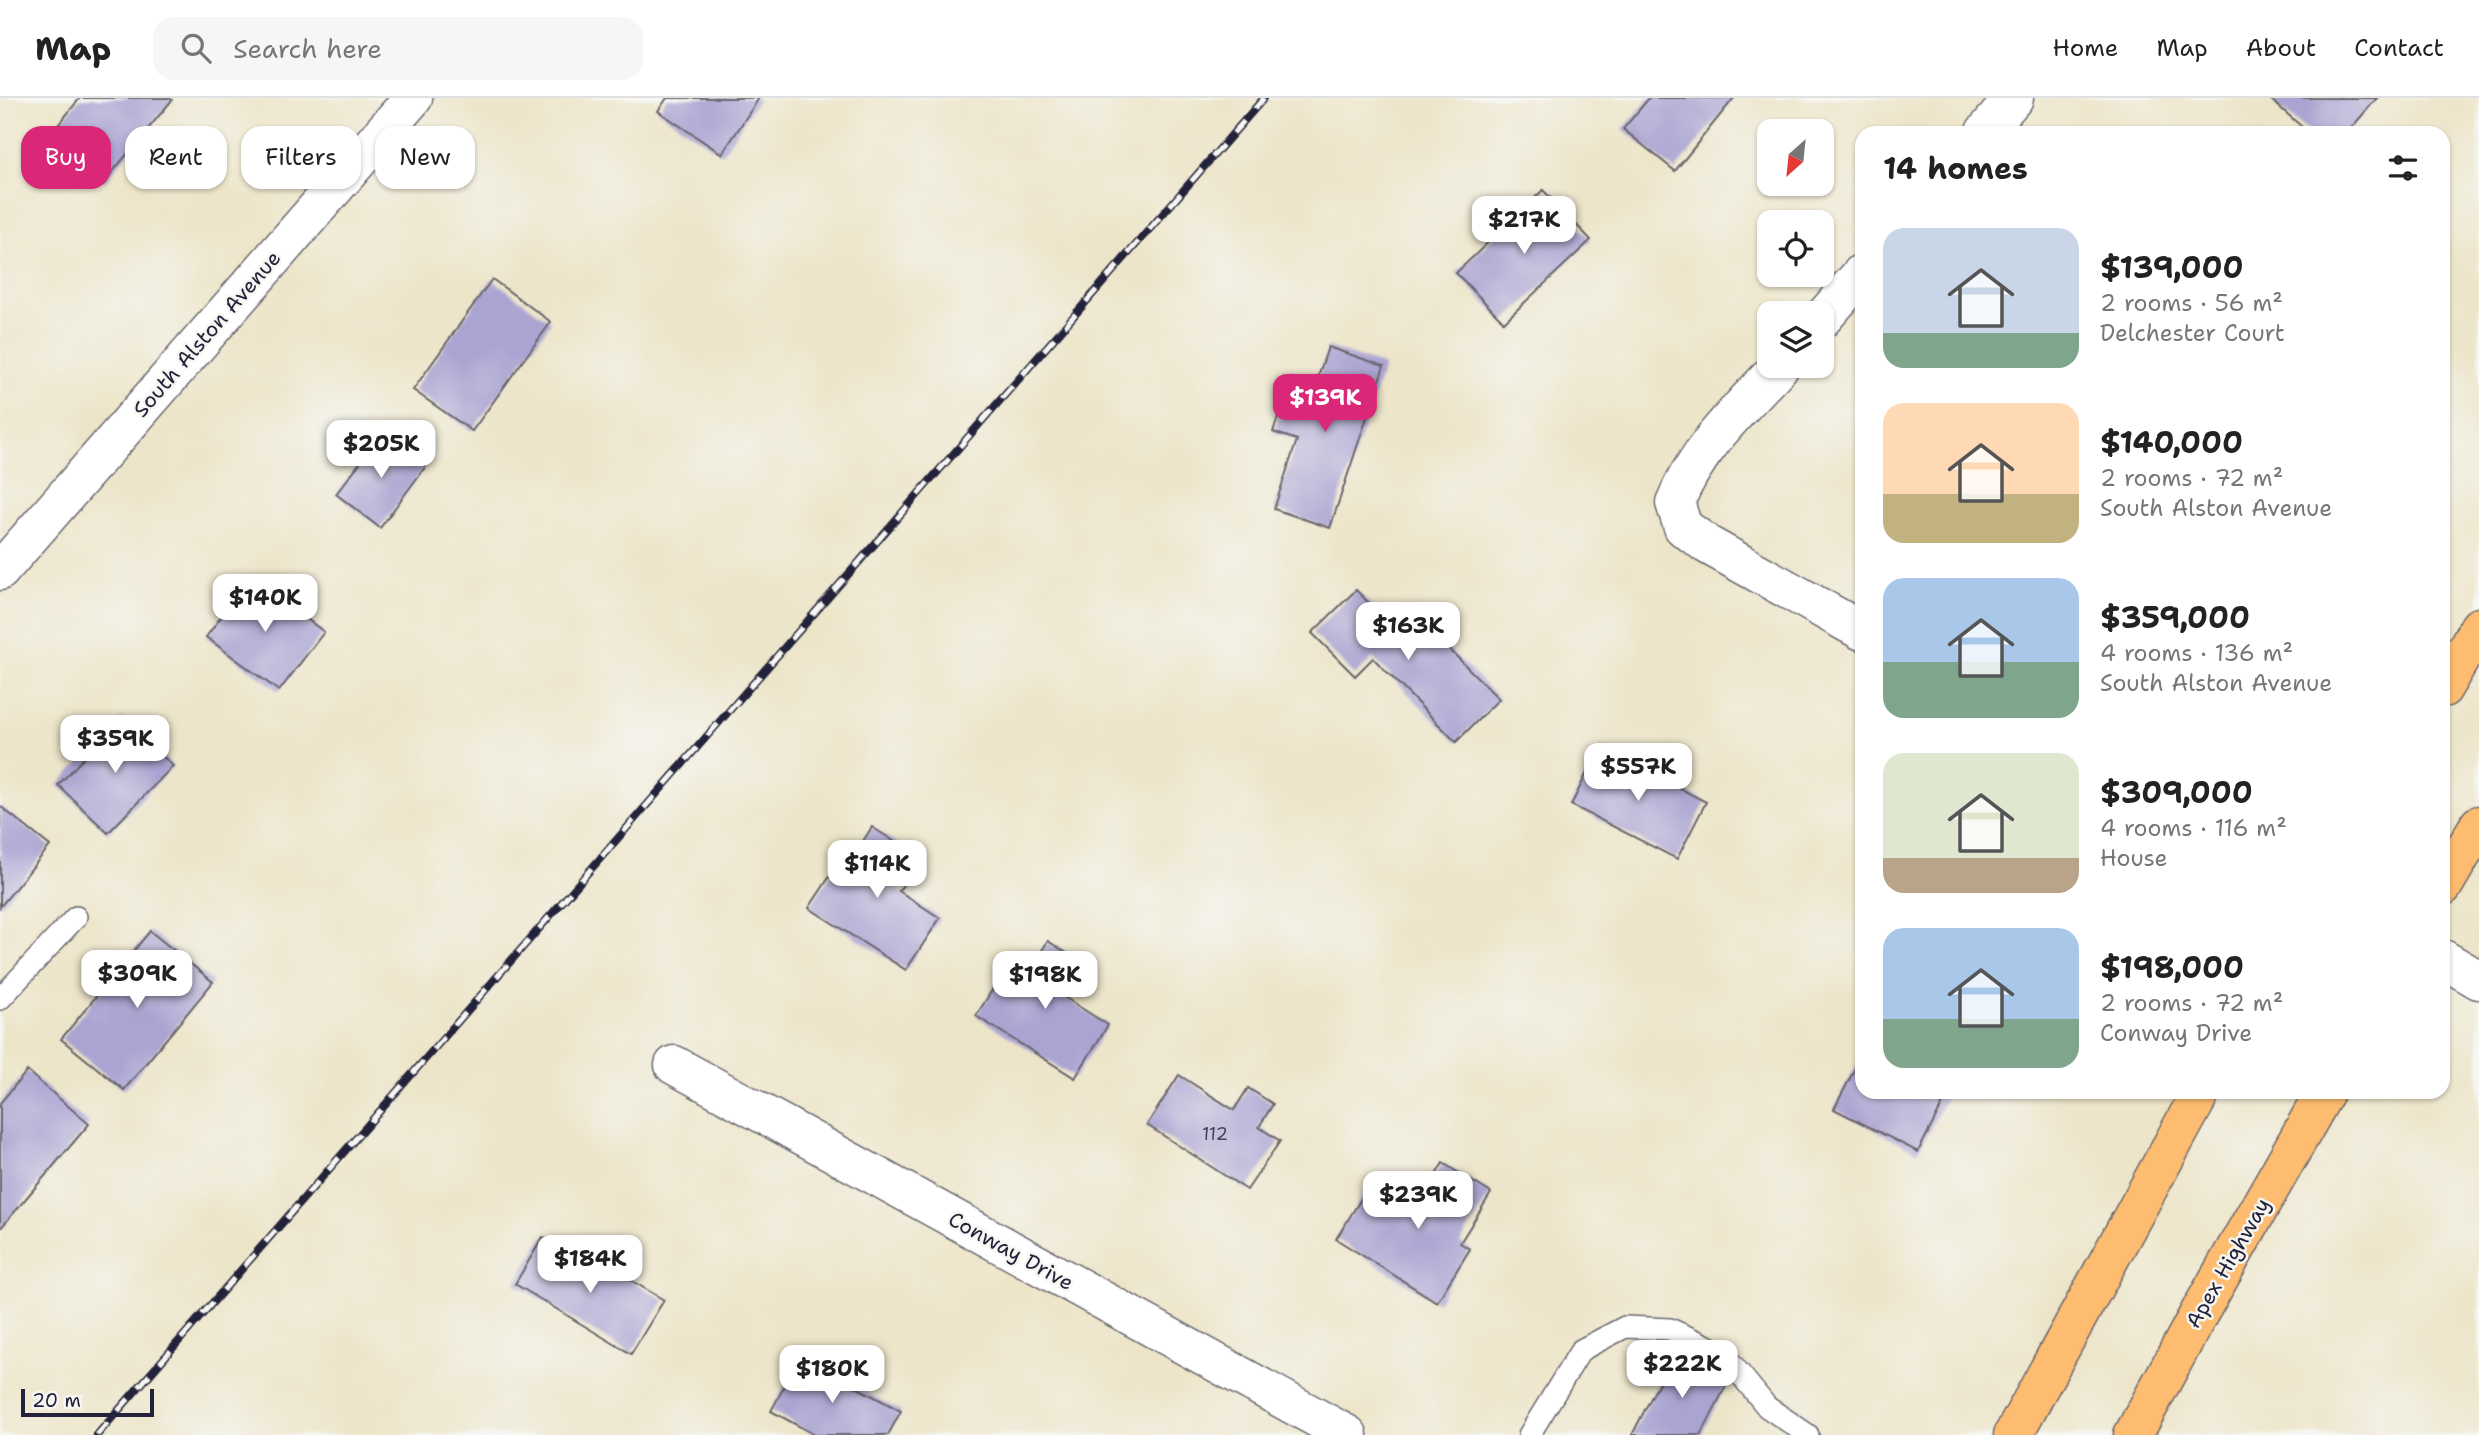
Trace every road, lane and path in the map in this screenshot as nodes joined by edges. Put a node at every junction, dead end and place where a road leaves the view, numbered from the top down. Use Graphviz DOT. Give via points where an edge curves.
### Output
graph roads {
  1 [pos="413,98"];
  2 [pos="2014,98"];
  3 [pos="1990,126"];
  4 [pos="1855,281"];
  5 [pos="1834,305"];
  6 [pos="1769,378"];
  7 [pos="0,571"];
  8 [pos="1855,627"];
  9 [pos="2479,627"];
  10 [pos="2450,676"];
  11 [pos="2479,825"];
  12 [pos="2450,874"];
  13 [pos="76,917"];
  14 [pos="2450,963"];
  15 [pos="2479,980"];
  16 [pos="0,999"];
  17 [pos="674,1065"];
  18 [pos="2197,1099"];
  19 [pos="2321,1099"];
  20 [pos="1348,1435"];
  21 [pos="1529,1435"];
  22 [pos="1808,1435"];
  23 [pos="2013,1435"];
  24 [pos="2133,1435"];
  1 -- 7 [label="street, South Alston Avenue"];
  2 -- 3 [label="street"];
  4 -- 5 [label="street"];
  6 -- 8 [label="street" via="1705,449 1682,484 1675,503 1683,527"];
  9 -- 10 [label="main road"];
  11 -- 12 [label="main road"];
  13 -- 16 [label="lane"];
  14 -- 15 [label="street"];
  17 -- 20 [label="street, Conway Drive"];
  18 -- 23 [label="main road"];
  19 -- 24 [label="main road, Apex Highway"];
  21 -- 22 [label="lane" via="1581,1350 1625,1327 1670,1329 1723,1353 1767,1407"];
}
